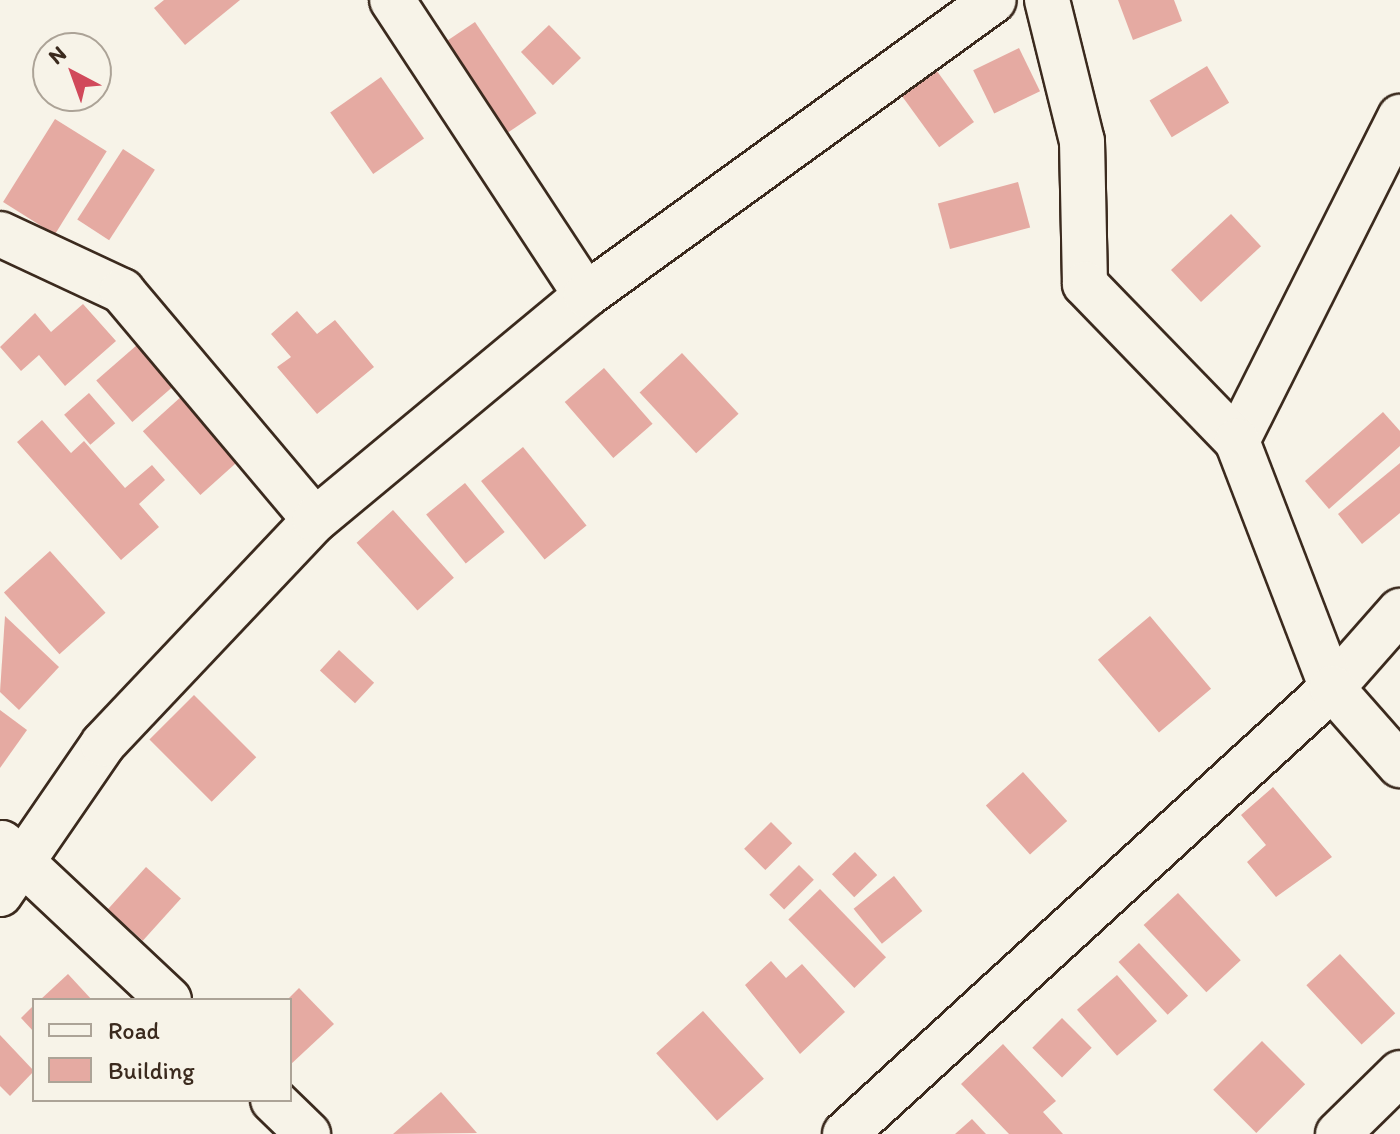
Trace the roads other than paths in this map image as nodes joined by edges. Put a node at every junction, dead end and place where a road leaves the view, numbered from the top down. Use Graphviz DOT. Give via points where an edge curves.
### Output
graph roads {
  1 [pos="392,0"];
  2 [pos="994,0"];
  3 [pos="1047,0"];
  4 [pos="1400,117"];
  5 [pos="0,234"];
  6 [pos="586,295"];
  7 [pos="1237,441"];
  8 [pos="315,520"];
  9 [pos="1400,611"];
  10 [pos="1332,688"];
  11 [pos="1400,765"];
  12 [pos="8,865"];
  13 [pos="167,998"];
  14 [pos="1400,1073"];
  15 [pos="275,1102"];
  16 [pos="308,1134"];
  17 [pos="845,1134"];
  18 [pos="1338,1134"];
  1 -- 6 [label="street"];
  2 -- 6 [label="street"];
  3 -- 7 [label="street" via="1082,141 1085,284"];
  4 -- 7 [label="street"];
  5 -- 8 [label="street" via="122,291"];
  6 -- 8 [label="street"];
  7 -- 10 [label="street"];
  8 -- 12 [label="street" via="103,744"];
  9 -- 10 [label="street"];
  10 -- 11 [label="street"];
  10 -- 17 [label="street"];
  12 -- 13 [label="street"];
  14 -- 18 [label="street"];
  15 -- 16 [label="street"];
}
